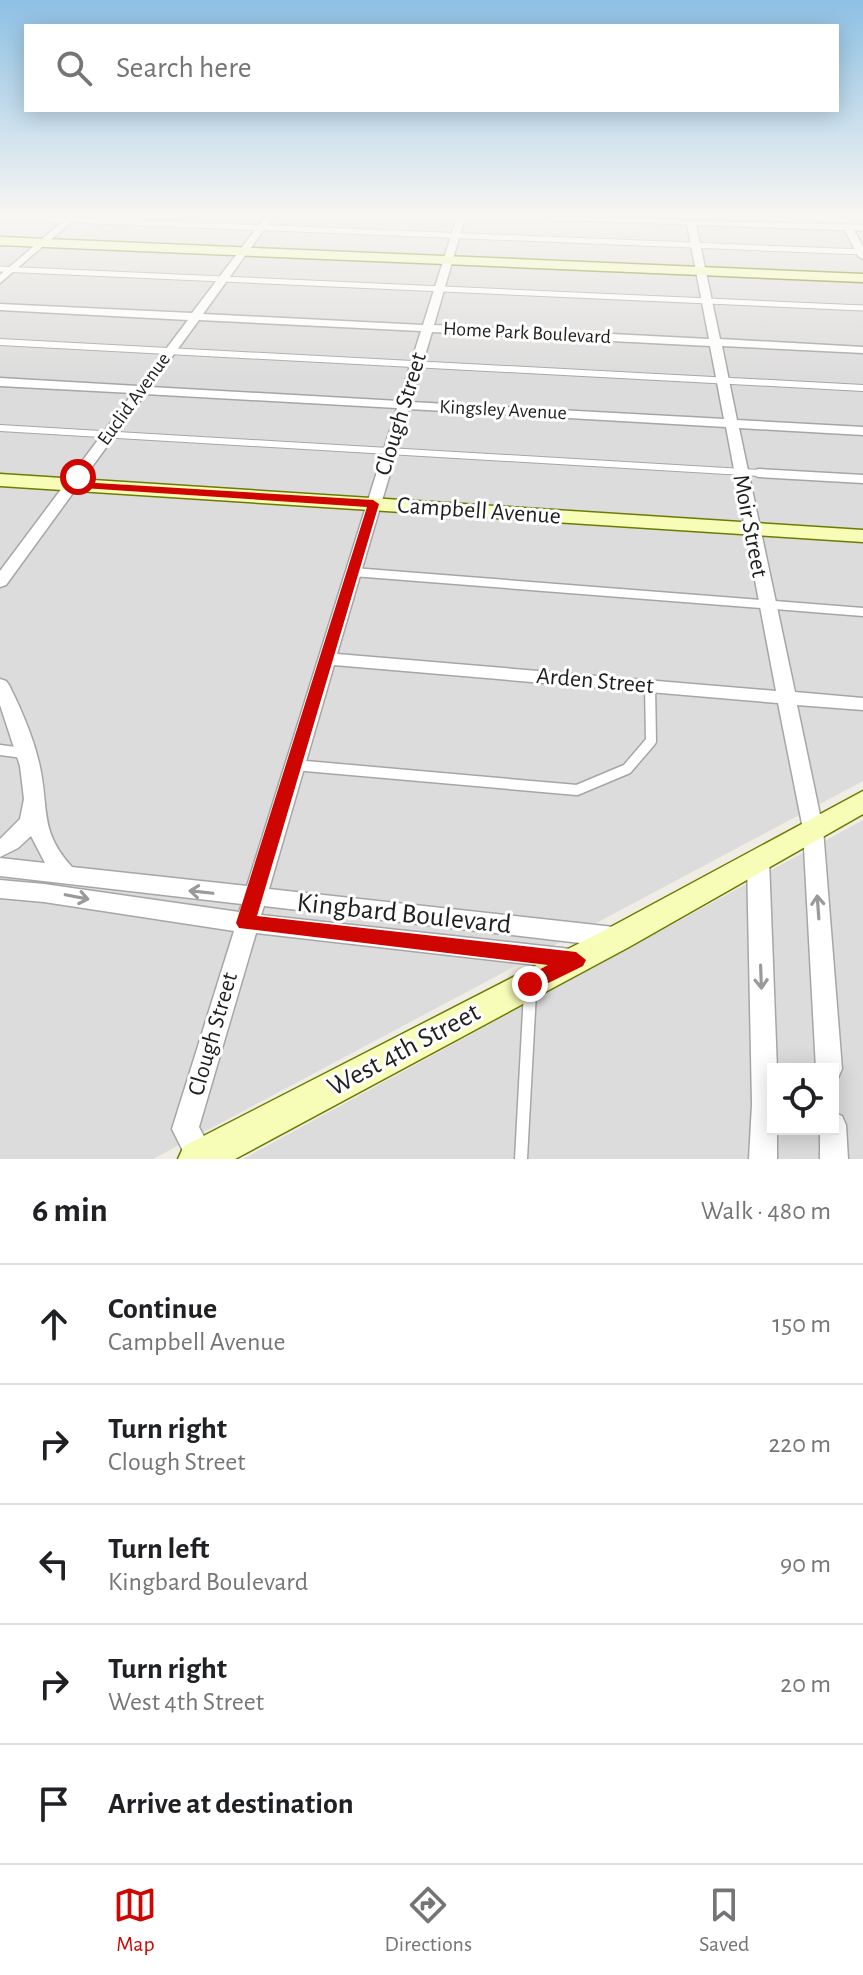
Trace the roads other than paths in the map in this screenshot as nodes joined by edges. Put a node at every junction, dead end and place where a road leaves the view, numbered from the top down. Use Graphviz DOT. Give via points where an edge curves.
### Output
graph roads {
  1 [pos="29,271"];
  2 [pos="228,271"];
  3 [pos="445,271"];
  4 [pos="700,271"];
  5 [pos="702,271"];
  6 [pos="863,278"];
  7 [pos="222,280"];
  8 [pos="439,290"];
  9 [pos="0,299"];
  10 [pos="706,301"];
  11 [pos="0,307"];
  12 [pos="863,308"];
  13 [pos="198,313"];
  14 [pos="428,324"];
  15 [pos="714,338"];
  16 [pos="863,341"];
  17 [pos="0,342"];
  18 [pos="863,350"];
  19 [pos="170,351"];
  20 [pos="416,364"];
  21 [pos="722,381"];
  22 [pos="0,382"];
  23 [pos="863,388"];
  24 [pos="141,390"];
  25 [pos="404,405"];
  26 [pos="730,423"];
  27 [pos="0,428"];
  28 [pos="863,431"];
  29 [pos="109,434"];
  30 [pos="389,452"];
  31 [pos="740,471"];
  32 [pos="863,479"];
  33 [pos="0,480"];
  34 [pos="72,485"];
  35 [pos="373,504"];
  36 [pos="751,528"];
  37 [pos="863,536"];
  38 [pos="352,572"];
  39 [pos="0,582"];
  40 [pos="766,605"];
  41 [pos="863,612"];
  42 [pos="326,659"];
  43 [pos="0,685"];
  44 [pos="650,686"];
  45 [pos="784,697"];
  46 [pos="863,704"];
  47 [pos="0,750"];
  48 [pos="25,754"];
  49 [pos="294,765"];
  50 [pos="863,801"];
  51 [pos="34,811"];
  52 [pos="813,829"];
  53 [pos="0,849"];
  54 [pos="758,860"];
  55 [pos="0,867"];
  56 [pos="65,873"];
  57 [pos="0,889"];
  58 [pos="249,910"];
  59 [pos="618,938"];
  60 [pos="576,960"];
  61 [pos="530,984"];
  62 [pos="829,1063"];
  63 [pos="833,1135"];
  64 [pos="200,1158"];
  65 [pos="521,1159"];
  66 [pos="763,1159"];
  67 [pos="834,1159"];
  1 -- 7 [label="lane"];
  2 -- 7 [label="street, Euclid Avenue"];
  3 -- 8 [label="street, Clough Street"];
  4 -- 10 [label="street, Moir Street"];
  5 -- 6 [label="main road"];
  7 -- 8 [label="lane"];
  7 -- 13 [label="street, Euclid Avenue"];
  8 -- 10 [label="lane"];
  8 -- 14 [label="street, Clough Street"];
  9 -- 13 [label="street, Home Park Boulevard"];
  10 -- 12 [label="lane"];
  10 -- 15 [label="street, Moir Street"];
  11 -- 13 [label="street, Home Park Boulevard"];
  13 -- 14 [label="street, Home Park Boulevard"];
  13 -- 19 [label="street, Euclid Avenue"];
  14 -- 15 [label="street, Home Park Boulevard"];
  14 -- 20 [label="street, Clough Street"];
  15 -- 16 [label="street, Home Park Boulevard"];
  15 -- 18 [label="street, Home Park Boulevard"];
  15 -- 21 [label="street, Moir Street"];
  17 -- 19 [label="lane"];
  19 -- 20 [label="lane"];
  19 -- 24 [label="street, Euclid Avenue"];
  20 -- 21 [label="lane"];
  20 -- 25 [label="street, Clough Street"];
  21 -- 23 [label="lane"];
  21 -- 26 [label="street, Moir Street"];
  22 -- 24 [label="street, Kingsley Avenue"];
  24 -- 25 [label="street, Kingsley Avenue"];
  24 -- 29 [label="street, Euclid Avenue"];
  25 -- 26 [label="street, Kingsley Avenue"];
  25 -- 30 [label="street, Clough Street"];
  26 -- 28 [label="street, Kingsley Avenue"];
  26 -- 31 [label="street, Moir Street"];
  27 -- 29 [label="lane"];
  29 -- 30 [label="lane"];
  29 -- 34 [label="street, Euclid Avenue"];
  30 -- 31 [label="lane"];
  30 -- 35 [label="street, Clough Street"];
  31 -- 32 [label="lane"];
  31 -- 36 [label="street, Moir Street"];
  33 -- 34 [label="main road, Campbell Avenue"];
  34 -- 35 [label="main road, Campbell Avenue"];
  34 -- 39 [label="street, Euclid Avenue"];
  35 -- 36 [label="main road, Campbell Avenue"];
  35 -- 38 [label="street, Clough Street"];
  36 -- 37 [label="main road, Campbell Avenue"];
  36 -- 40 [label="street, Moir Street"];
  38 -- 40 [label="lane"];
  38 -- 42 [label="street, Clough Street"];
  40 -- 41 [label="lane"];
  40 -- 45 [label="street, Moir Street"];
  42 -- 44 [label="street, Arden Street"];
  42 -- 49 [label="street, Clough Street"];
  43 -- 48 [label="street"];
  44 -- 45 [label="street, Arden Street"];
  44 -- 49 [label="lane" via="651,741 627,769 577,790"];
  45 -- 46 [label="street, Arden Street"];
  45 -- 52 [label="street, Moir Street"];
  47 -- 48 [label="lane"];
  48 -- 51 [label="street"];
  49 -- 58 [label="street, Clough Street"];
  50 -- 52 [label="main road, West 4th Street"];
  51 -- 53 [label="street" via="19,836"];
  51 -- 56 [label="street" via="43,845"];
  52 -- 54 [label="main road, West 4th Street"];
  62 -- 52 [label="street, Moir Street, one-way"];
  54 -- 59 [label="main road, West 4th Street"];
  54 -- 66 [label="street, one-way"];
  55 -- 56 [label="street, Kingbard Boulevard"];
  58 -- 56 [label="street, Kingbard Boulevard, one-way"];
  57 -- 58 [label="street, Kingbard Boulevard, one-way" via="133,909"];
  58 -- 59 [label="street, Kingbard Boulevard"];
  58 -- 60 [label="street, Kingbard Boulevard"];
  58 -- 64 [label="street, Clough Street" via="185,1129"];
  59 -- 60 [label="main road, West 4th Street"];
  60 -- 61 [label="main road, West 4th Street"];
  61 -- 64 [label="main road, West 4th Street"];
  61 -- 65 [label="lane"];
  63 -- 67 [label="street"];
}
